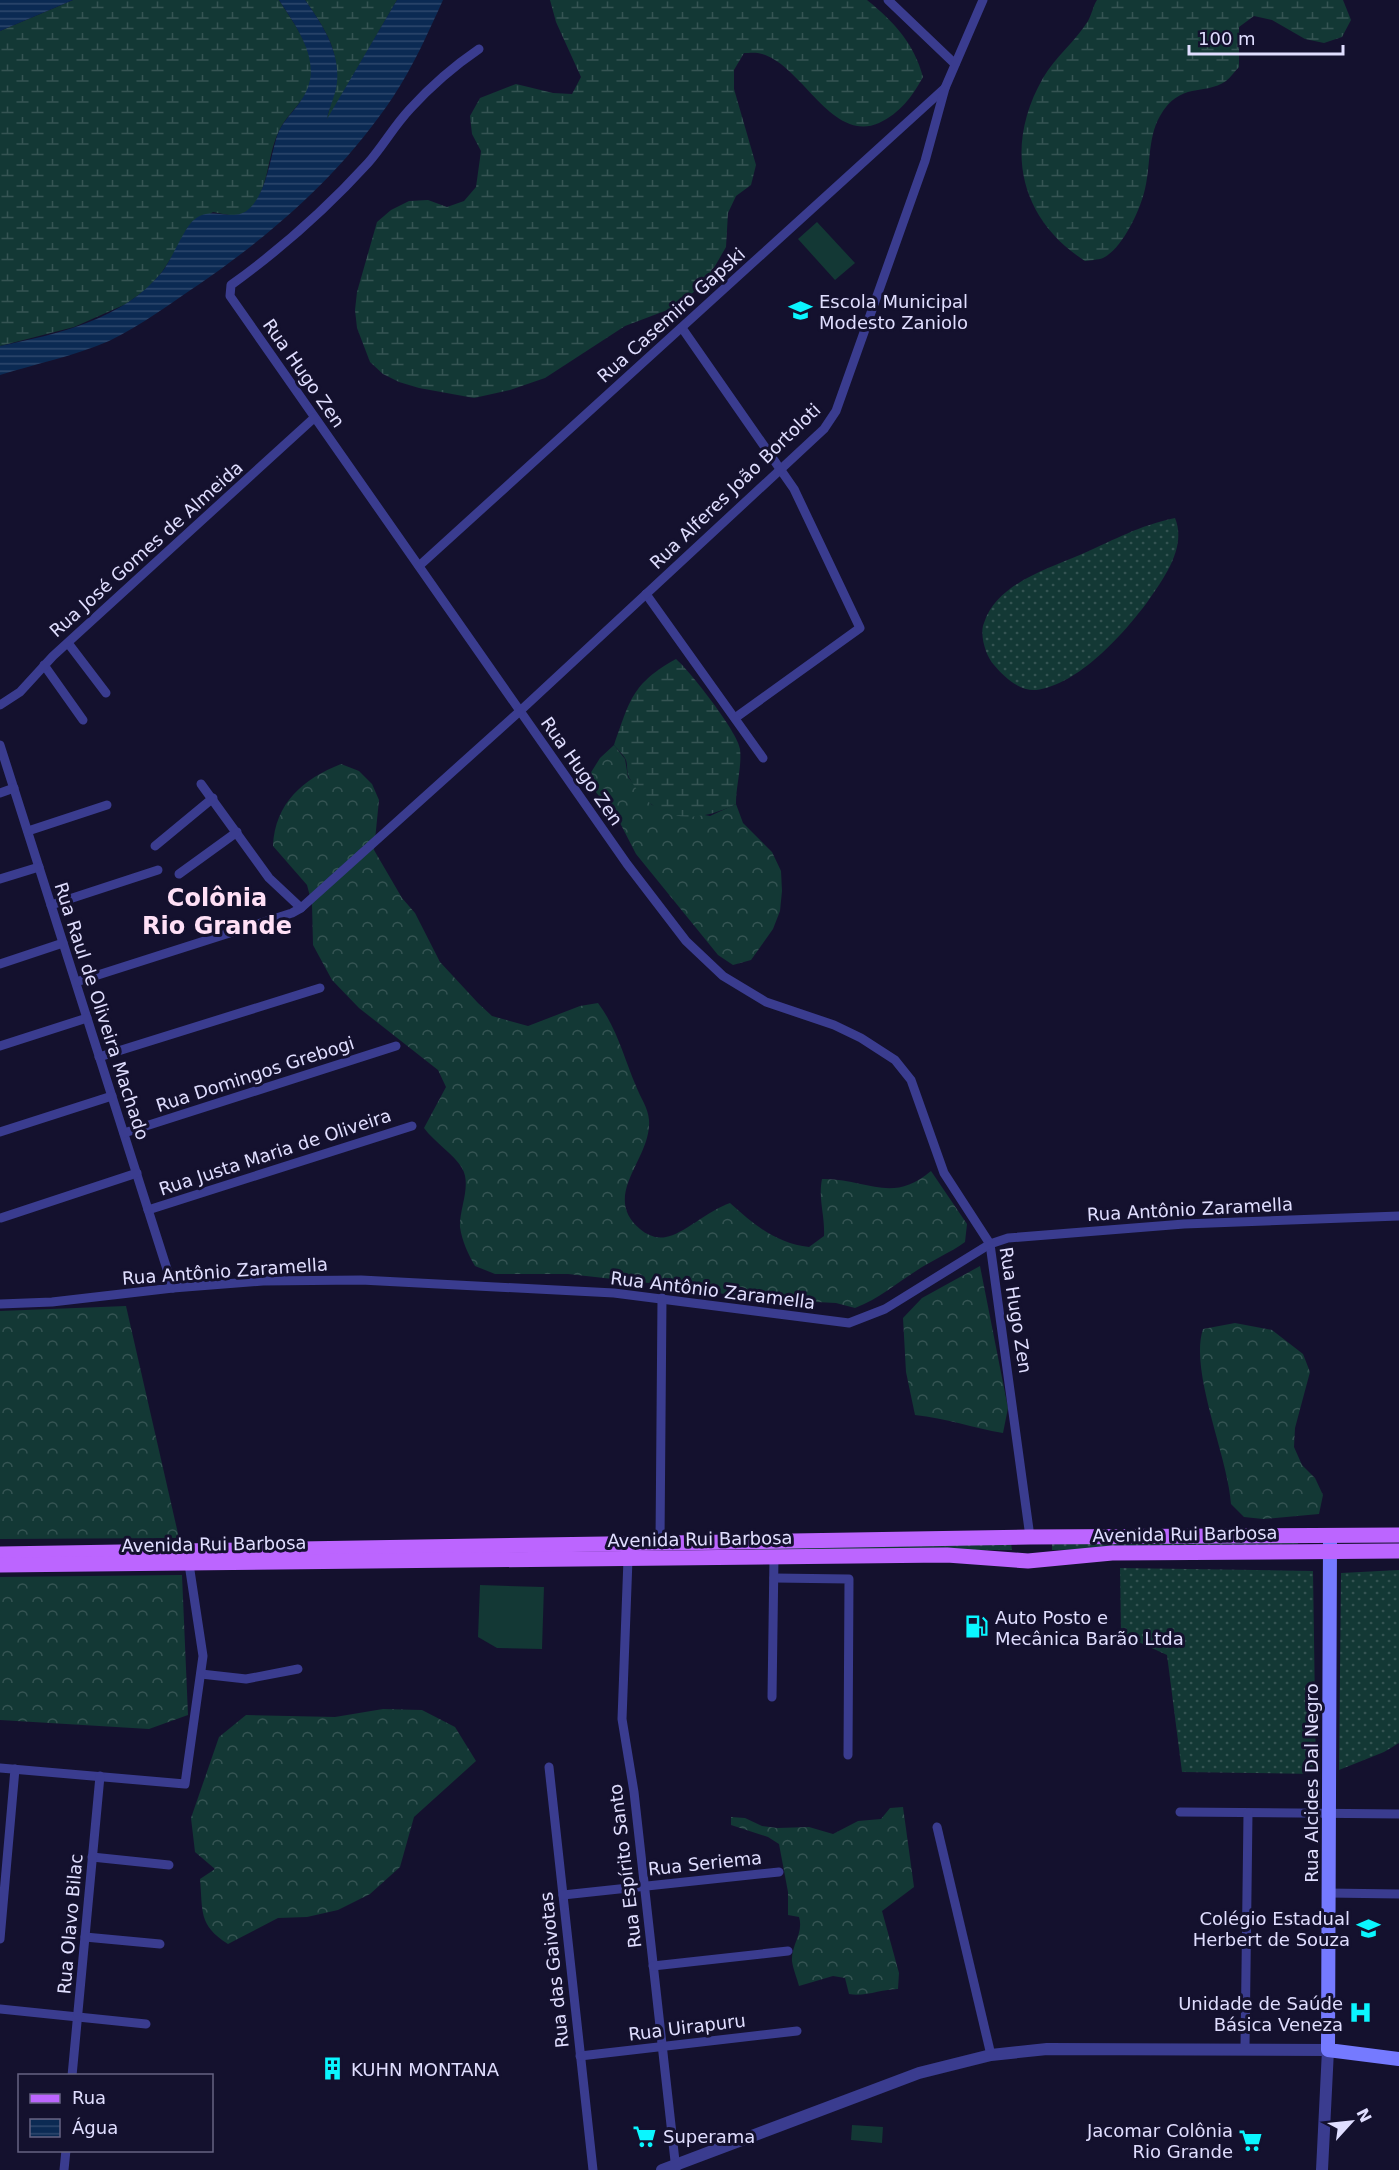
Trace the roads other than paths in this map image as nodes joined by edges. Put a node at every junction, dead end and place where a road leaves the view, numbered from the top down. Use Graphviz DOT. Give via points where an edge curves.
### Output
graph roads {
  1 [pos="888,0"];
  2 [pos="983,0"];
  3 [pos="479,49"];
  4 [pos="955,64"];
  5 [pos="945,88"];
  6 [pos="682,327"];
  7 [pos="314,418"];
  8 [pos="781,469"];
  9 [pos="419,566"];
  10 [pos="646,594"];
  11 [pos="68,642"];
  12 [pos="44,665"];
  13 [pos="106,693"];
  14 [pos="0,705"];
  15 [pos="520,711"];
  16 [pos="735,718"];
  17 [pos="83,720"];
  18 [pos="0,745"];
  19 [pos="764,758"];
  20 [pos="201,784"];
  21 [pos="14,789"];
  22 [pos="0,793"];
  23 [pos="213,798"];
  24 [pos="106,805"];
  25 [pos="28,831"];
  26 [pos="237,832"];
  27 [pos="155,846"];
  28 [pos="39,867"];
  29 [pos="158,870"];
  30 [pos="179,874"];
  31 [pos="0,879"];
  32 [pos="51,905"];
  33 [pos="301,908"];
  34 [pos="63,944"];
  35 [pos="0,964"];
  36 [pos="76,982"];
  37 [pos="320,987"];
  38 [pos="87,1018"];
  39 [pos="0,1046"];
  40 [pos="396,1046"];
  41 [pos="99,1057"];
  42 [pos="112,1096"];
  43 [pos="412,1126"];
  44 [pos="0,1132"];
  45 [pos="124,1133"];
  46 [pos="137,1173"];
  47 [pos="148,1210"];
  48 [pos="1399,1216"];
  49 [pos="1,1218"];
  50 [pos="990,1244"];
  51 [pos="173,1288"];
  52 [pos="662,1298"];
  53 [pos="0,1304"];
  54 [pos="1399,1535"];
  55 [pos="1032,1537"];
  56 [pos="660,1542"];
  57 [pos="1330,1543"];
  58 [pos="1399,1551"];
  59 [pos="0,1554"];
  60 [pos="774,1557"];
  61 [pos="628,1559"];
  62 [pos="1031,1560"];
  63 [pos="189,1564"];
  64 [pos="0,1565"];
  65 [pos="774,1578"];
  66 [pos="298,1669"];
  67 [pos="201,1674"];
  68 [pos="772,1697"];
  69 [pos="848,1755"];
  70 [pos="549,1767"];
  71 [pos="0,1768"];
  72 [pos="15,1769"];
  73 [pos="100,1776"];
  74 [pos="1180,1812"];
  75 [pos="1248,1813"];
  76 [pos="1329,1813"];
  77 [pos="1399,1814"];
  78 [pos="937,1827"];
  79 [pos="92,1857"];
  80 [pos="169,1865"];
  81 [pos="779,1872"];
  82 [pos="644,1886"];
  83 [pos="1328,1893"];
  84 [pos="1399,1894"];
  85 [pos="563,1895"];
  86 [pos="85,1937"];
  87 [pos="0,1939"];
  88 [pos="160,1944"];
  89 [pos="788,1951"];
  90 [pos="653,1966"];
  91 [pos="0,2009"];
  92 [pos="78,2017"];
  93 [pos="146,2024"];
  94 [pos="797,2031"];
  95 [pos="662,2047"];
  96 [pos="1245,2048"];
  97 [pos="1328,2050"];
  98 [pos="991,2055"];
  99 [pos="580,2056"];
  100 [pos="1399,2059"];
  101 [pos="72,2074"];
  102 [pos="66,2152"];
  103 [pos="676,2167"];
  104 [pos="64,2170"];
  105 [pos="593,2170"];
  106 [pos="662,2170"];
  107 [pos="1322,2170"];
  1 -- 4 [label="street"];
  2 -- 4 [label="street, Rua Alferes João Bortoloti"];
  3 -- 7 [label="street, Rua Hugo Zen" via="409,110 369,161 308,224 231,285 230,296"];
  4 -- 5 [label="street, Rua Alferes João Bortoloti"];
  5 -- 6 [label="street, Rua Casemiro Gapski"];
  5 -- 8 [label="street, Rua Alferes João Bortoloti" via="925,161 836,411 824,429"];
  6 -- 8 [label="street"];
  6 -- 9 [label="street, Rua Casemiro Gapski"];
  7 -- 9 [label="street, Rua Hugo Zen"];
  7 -- 11 [label="street, Rua José Gomes de Almeida"];
  8 -- 10 [label="street, Rua Alferes João Bortoloti"];
  8 -- 16 [label="street" via="809,515 860,627"];
  9 -- 15 [label="street, Rua Hugo Zen"];
  10 -- 15 [label="street, Rua Alferes João Bortoloti"];
  10 -- 16 [label="street"];
  11 -- 12 [label="street, Rua José Gomes de Almeida"];
  11 -- 13 [label="street"];
  12 -- 14 [label="street, Rua José Gomes de Almeida" via="21,692"];
  12 -- 17 [label="street"];
  15 -- 33 [label="street, Rua Alferes João Bortoloti"];
  15 -- 50 [label="street, Rua Hugo Zen" via="649,894 705,960 752,995 847,1031 879,1049 905,1071 944,1173"];
  16 -- 19 [label="street"];
  18 -- 21 [label="street, Rua Raul de Oliveira Machado"];
  20 -- 23 [label="street"];
  21 -- 22 [label="street"];
  21 -- 25 [label="street, Rua Raul de Oliveira Machado"];
  23 -- 26 [label="street"];
  23 -- 27 [label="street"];
  24 -- 25 [label="street"];
  25 -- 28 [label="street, Rua Raul de Oliveira Machado"];
  26 -- 30 [label="street"];
  26 -- 33 [label="street" via="278,888"];
  28 -- 31 [label="street"];
  28 -- 32 [label="street, Rua Raul de Oliveira Machado"];
  29 -- 32 [label="street"];
  32 -- 34 [label="street, Rua Raul de Oliveira Machado"];
  33 -- 36 [label="street"];
  34 -- 35 [label="street"];
  34 -- 36 [label="street, Rua Raul de Oliveira Machado"];
  36 -- 38 [label="street, Rua Raul de Oliveira Machado"];
  37 -- 41 [label="street"];
  38 -- 39 [label="street"];
  38 -- 41 [label="street, Rua Raul de Oliveira Machado"];
  40 -- 45 [label="street, Rua Domingos Grebogi"];
  41 -- 42 [label="street, Rua Raul de Oliveira Machado"];
  42 -- 44 [label="street"];
  42 -- 45 [label="street, Rua Raul de Oliveira Machado"];
  43 -- 47 [label="street, Rua Justa Maria de Oliveira"];
  45 -- 46 [label="street, Rua Raul de Oliveira Machado"];
  46 -- 47 [label="street, Rua Raul de Oliveira Machado"];
  46 -- 49 [label="street"];
  47 -- 51 [label="street, Rua Raul de Oliveira Machado"];
  48 -- 50 [label="street, Rua Antônio Zaramella" via="1137,1226 1025,1234"];
  50 -- 52 [label="street, Rua Antônio Zaramella" via="885,1310 849,1323"];
  50 -- 55 [label="street, Rua Hugo Zen"];
  51 -- 52 [label="street, Rua Antônio Zaramella" via="361,1280"];
  51 -- 53 [label="street, Rua Antônio Zaramella"];
  52 -- 56 [label="street"];
  54 -- 57 [label="main road, Avenida Rui Barbosa"];
  55 -- 56 [label="main road, Avenida Rui Barbosa"];
  55 -- 57 [label="main road, Avenida Rui Barbosa"];
  55 -- 62 [label="main road" via="1042,1542 1043,1551"];
  56 -- 59 [label="main road, Avenida Rui Barbosa"];
  57 -- 58 [label="main road, Avenida Rui Barbosa"];
  57 -- 62 [label="main road, Avenida Rui Barbosa"];
  57 -- 76 [label="main road, Rua Alcides Dal Negro"];
  60 -- 61 [label="main road, Avenida Rui Barbosa"];
  60 -- 62 [label="main road, Avenida Rui Barbosa" via="969,1555"];
  60 -- 65 [label="street"];
  61 -- 63 [label="main road, Avenida Rui Barbosa"];
  61 -- 82 [label="street, Rua Espírito Santo" via="622,1719"];
  63 -- 64 [label="main road, Avenida Rui Barbosa"];
  63 -- 67 [label="street" via="202,1640"];
  65 -- 68 [label="street"];
  65 -- 69 [label="street" via="849,1579"];
  66 -- 67 [label="street" via="246,1679"];
  67 -- 73 [label="street" via="185,1784"];
  70 -- 85 [label="street, Rua das Gaivotas"];
  71 -- 72 [label="street"];
  72 -- 73 [label="street"];
  72 -- 87 [label="street"];
  73 -- 79 [label="street, Rua Olavo Bilac"];
  74 -- 75 [label="street"];
  75 -- 76 [label="street"];
  75 -- 96 [label="street"];
  76 -- 77 [label="street"];
  76 -- 83 [label="main road, Rua Alcides Dal Negro"];
  78 -- 98 [label="street"];
  79 -- 80 [label="street"];
  79 -- 86 [label="street, Rua Olavo Bilac"];
  81 -- 82 [label="street, Rua Seriema"];
  82 -- 85 [label="street, Rua Seriema"];
  82 -- 90 [label="street, Rua Espírito Santo"];
  83 -- 84 [label="street"];
  83 -- 97 [label="main road, Rua Alcides Dal Negro"];
  85 -- 99 [label="street, Rua das Gaivotas"];
  86 -- 88 [label="street"];
  86 -- 92 [label="street, Rua Olavo Bilac"];
  89 -- 90 [label="street"];
  90 -- 95 [label="street, Rua Espírito Santo"];
  91 -- 92 [label="street"];
  92 -- 93 [label="street"];
  92 -- 101 [label="street, Rua Olavo Bilac"];
  94 -- 95 [label="street, Rua Uirapuru"];
  95 -- 99 [label="street, Rua Uirapuru"];
  95 -- 103 [label="street, Rua Espírito Santo"];
  96 -- 97 [label="street"];
  96 -- 98 [label="street" via="1047,2049"];
  97 -- 100 [label="main road"];
  97 -- 107 [label="street"];
  98 -- 103 [label="street" via="919,2073"];
  99 -- 105 [label="street, Rua das Gaivotas"];
  102 -- 104 [label="street"];
  103 -- 106 [label="street"];
}
